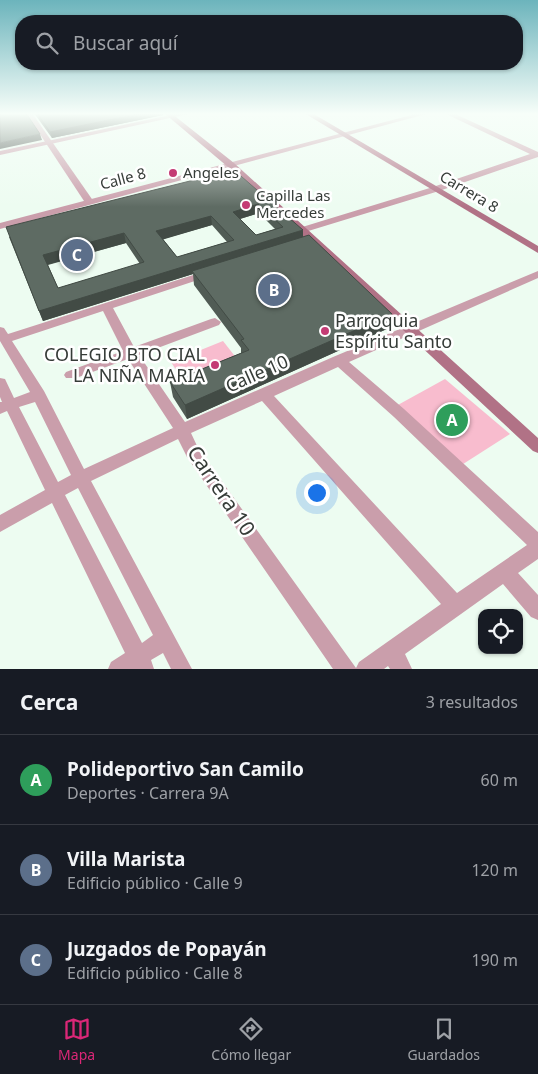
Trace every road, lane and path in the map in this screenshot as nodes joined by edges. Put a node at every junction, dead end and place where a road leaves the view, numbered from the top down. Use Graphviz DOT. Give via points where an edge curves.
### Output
graph roads {
  1 [pos="41,144"];
  2 [pos="48,144"];
  3 [pos="205,144"];
  4 [pos="313,144"];
  5 [pos="359,144"];
  6 [pos="516,144"];
  7 [pos="0,153"];
  8 [pos="538,154"];
  9 [pos="231,165"];
  10 [pos="436,189"];
  11 [pos="89,202"];
  12 [pos="0,226"];
  13 [pos="302,230"];
  14 [pos="314,241"];
  15 [pos="296,246"];
  16 [pos="538,250"];
  17 [pos="222,269"];
  18 [pos="538,274"];
  19 [pos="106,306"];
  20 [pos="215,322"];
  21 [pos="411,331"];
  22 [pos="2,335"];
  23 [pos="131,353"];
  24 [pos="338,360"];
  25 [pos="72,375"];
  26 [pos="0,383"];
  27 [pos="262,393"];
  28 [pos="40,395"];
  29 [pos="5,406"];
  30 [pos="182,430"];
  31 [pos="538,447"];
  32 [pos="81,478"];
  33 [pos="56,494"];
  34 [pos="0,524"];
  35 [pos="538,544"];
  36 [pos="538,548"];
  37 [pos="504,571"];
  38 [pos="455,605"];
  39 [pos="538,610"];
  40 [pos="166,638"];
  41 [pos="391,651"];
  42 [pos="141,663"];
  43 [pos="118,669"];
  44 [pos="182,669"];
  45 [pos="346,669"];
  46 [pos="366,669"];
  47 [pos="402,669"];
  1 -- 7 [label="street"];
  2 -- 11 [label="street"];
  3 -- 9 [label="main road"];
  4 -- 9 [label="street, Calle 8"];
  5 -- 10 [label="main road, Carrera 8"];
  6 -- 8 [label="street"];
  8 -- 10 [label="street"];
  9 -- 11 [label="street, Calle 8"];
  9 -- 13 [label="main road"];
  10 -- 13 [label="street"];
  10 -- 16 [label="main road, Carrera 8"];
  11 -- 12 [label="street, Calle 8"];
  13 -- 14 [label="main road"];
  14 -- 15 [label="street"];
  14 -- 21 [label="main road"];
  17 -- 19 [label="street"];
  18 -- 21 [label="street, Calle 10"];
  19 -- 22 [label="street"];
  19 -- 23 [label="street, Carrera 10"];
  20 -- 23 [label="street"];
  21 -- 24 [label="street, Calle 10"];
  21 -- 31 [label="main road"];
  22 -- 28 [label="street"];
  23 -- 25 [label="street"];
  23 -- 30 [label="street, Carrera 10"];
  24 -- 27 [label="street, Calle 10"];
  24 -- 35 [label="street"];
  26 -- 29 [label="street"];
  27 -- 30 [label="street, Calle 10"];
  27 -- 38 [label="street"];
  28 -- 29 [label="street"];
  28 -- 32 [label="street"];
  29 -- 33 [label="street"];
  30 -- 32 [label="street, Calle 10"];
  30 -- 45 [label="street, Carrera 10" via="192,452"];
  32 -- 33 [label="street, Calle 10"];
  32 -- 40 [label="street"];
  33 -- 34 [label="street, Calle 10"];
  33 -- 42 [label="street"];
  36 -- 37 [label="street"];
  37 -- 38 [label="street"];
  37 -- 39 [label="street"];
  38 -- 41 [label="street"];
  40 -- 42 [label="street"];
  40 -- 44 [label="street"];
  41 -- 46 [label="street"];
  41 -- 47 [label="street"];
  42 -- 43 [label="street"];
}
